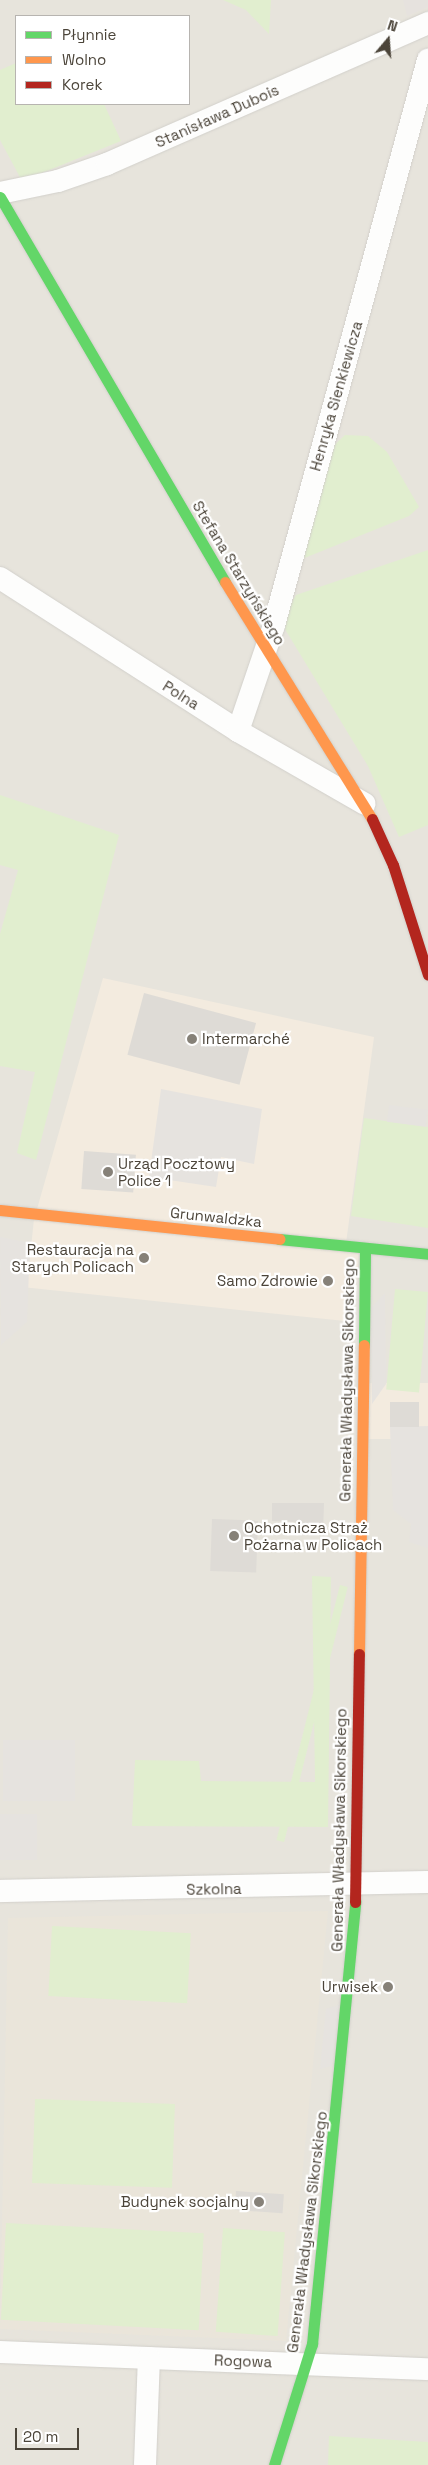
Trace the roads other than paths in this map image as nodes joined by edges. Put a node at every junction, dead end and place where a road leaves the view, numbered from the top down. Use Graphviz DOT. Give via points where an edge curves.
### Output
graph roads {
  1 [pos="428,24"];
  2 [pos="428,60"];
  3 [pos="0,192"];
  4 [pos="0,197"];
  5 [pos="0,578"];
  6 [pos="267,650"];
  7 [pos="238,730"];
  8 [pos="366,804"];
  9 [pos="428,975"];
  10 [pos="0,1210"];
  11 [pos="365,1248"];
  12 [pos="428,1254"];
  13 [pos="428,1882"];
  14 [pos="356,1885"];
  15 [pos="0,1891"];
  16 [pos="0,2352"];
  17 [pos="149,2358"];
  18 [pos="306,2364"];
  19 [pos="428,2369"];
  20 [pos="145,2465"];
  21 [pos="274,2465"];
  1 -- 3 [label="street, Stanisława Dubois" via="106,164 58,180"];
  2 -- 6 [label="street, Henryka Sienkiewicza"];
  4 -- 6 [label="street, Stefana Starzyńskiego"];
  5 -- 7 [label="street, Polna"];
  6 -- 7 [label="street, Henryka Sienkiewicza"];
  6 -- 8 [label="street, Stefana Starzyńskiego"];
  7 -- 8 [label="street, Polna"];
  8 -- 9 [label="street, Stefana Starzyńskiego" via="393,865"];
  10 -- 11 [label="street, Grunwaldzka"];
  11 -- 12 [label="street, Grunwaldzka"];
  11 -- 14 [label="street, Generała Władysława Sikorskiego"];
  13 -- 14 [label="street, Szkolna"];
  14 -- 15 [label="street, Szkolna"];
  14 -- 18 [label="street, Generała Władysława Sikorskiego" via="328,2208 312,2344"];
  16 -- 17 [label="street, Rogowa"];
  17 -- 18 [label="street, Rogowa"];
  17 -- 20 [label="street"];
  18 -- 19 [label="street, Rogowa"];
  18 -- 21 [label="street, Generała Władysława Sikorskiego"];
}
